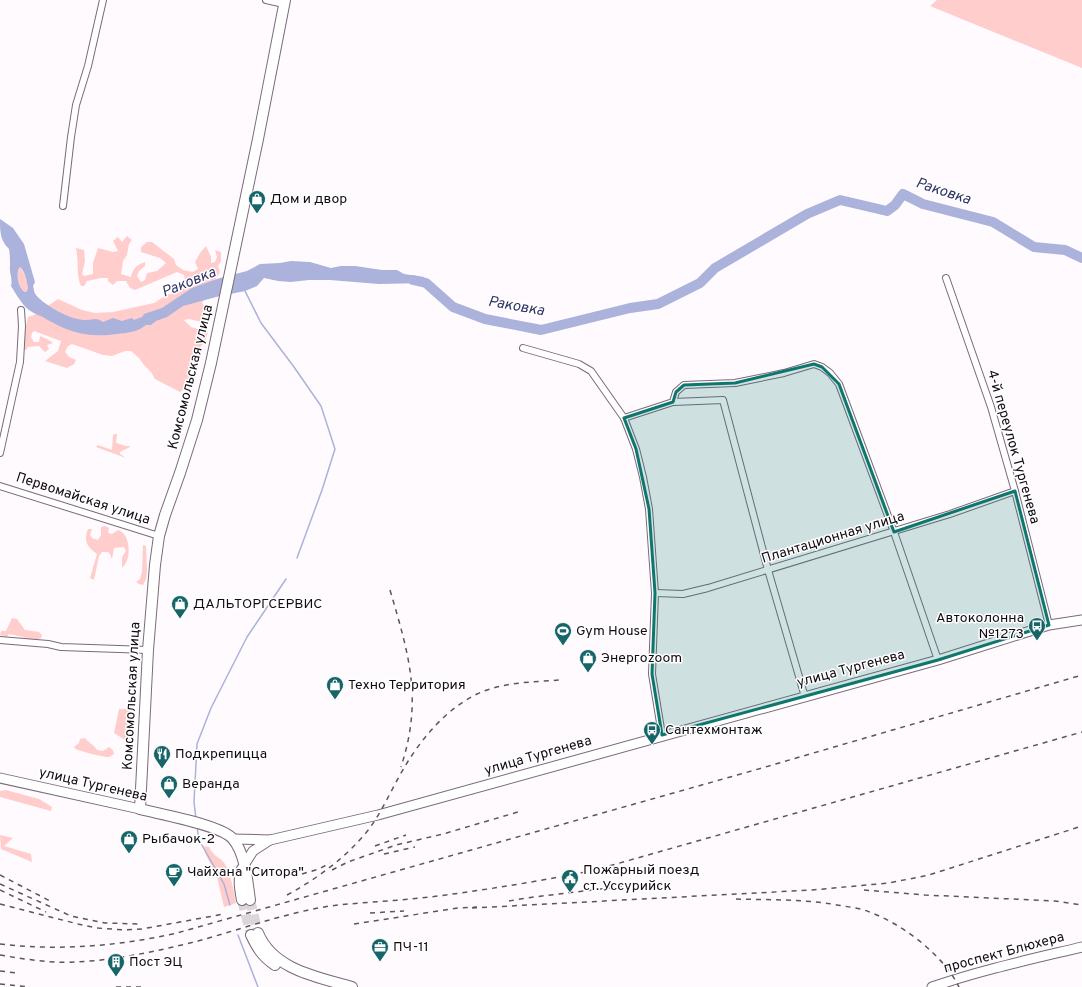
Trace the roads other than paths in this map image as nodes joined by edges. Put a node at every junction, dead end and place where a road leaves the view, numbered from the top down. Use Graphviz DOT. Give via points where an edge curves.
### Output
graph roads {
  1 [pos="103,0"];
  2 [pos="266,0"];
  3 [pos="285,2"];
  4 [pos="63,206"];
  5 [pos="946,278"];
  6 [pos="21,310"];
  7 [pos="523,348"];
  8 [pos="673,402"];
  9 [pos="624,418"];
  10 [pos="0,453"];
  11 [pos="0,486"];
  12 [pos="1015,491"];
  13 [pos="894,532"];
  14 [pos="159,536"];
  15 [pos="768,570"];
  16 [pos="655,593"];
  17 [pos="1082,620"];
  18 [pos="1049,625"];
  19 [pos="0,640"];
  20 [pos="148,650"];
  21 [pos="938,660"];
  22 [pos="804,697"];
  23 [pos="662,735"];
  24 [pos="0,778"];
  25 [pos="140,809"];
  26 [pos="233,839"];
  27 [pos="270,840"];
  28 [pos="244,865"];
  29 [pos="246,900"];
  30 [pos="254,934"];
  31 [pos="1082,947"];
  32 [pos="352,987"];
  33 [pos="932,987"];
  1 -- 4 [label="street" via="75,111"];
  2 -- 3 [label="street"];
  3 -- 14 [label="main road, Комсомольская улица" via="211,363 197,420"];
  5 -- 12 [label="street, 4-й переулок Тургенева" via="991,408"];
  6 -- 10 [label="street" via="20,362"];
  7 -- 9 [label="street" via="579,364 591,371"];
  8 -- 9 [label="street"];
  8 -- 13 [label="street" via="676,392 684,385 735,383 814,364 822,367 839,384"];
  8 -- 15 [label="street" via="723,400"];
  9 -- 16 [label="street" via="636,449 649,509"];
  11 -- 14 [label="street, Первомайская улица"];
  12 -- 13 [label="street, Плантационная улица"];
  12 -- 18 [label="street, 4-й переулок Тургенева"];
  13 -- 15 [label="street, Плантационная улица"];
  13 -- 21 [label="street"];
  14 -- 20 [label="main road, Комсомольская улица"];
  15 -- 16 [label="street, Плантационная улица" via="683,594"];
  15 -- 22 [label="street"];
  16 -- 23 [label="street" via="652,674"];
  17 -- 18 [label="street, улица Тургенева"];
  18 -- 21 [label="street, улица Тургенева"];
  19 -- 20 [label="street" via="61,647"];
  20 -- 25 [label="main road, Комсомольская улица"];
  21 -- 22 [label="street, улица Тургенева"];
  22 -- 23 [label="street, улица Тургенева"];
  23 -- 27 [label="street, улица Тургенева" via="414,805"];
  24 -- 25 [label="street, улица Тургенева"];
  25 -- 26 [label="main road, улица Тургенева" via="223,831"];
  26 -- 27 [label="street, улица Тургенева"];
  26 -- 28 [label="main road"];
  27 -- 28 [label="street" via="253,851"];
  28 -- 29 [label="main road"];
  30 -- 32 [label="main road" via="272,955 281,961 306,973"];
  31 -- 33 [label="street, проспект Блюхера" via="1013,963"];
}
